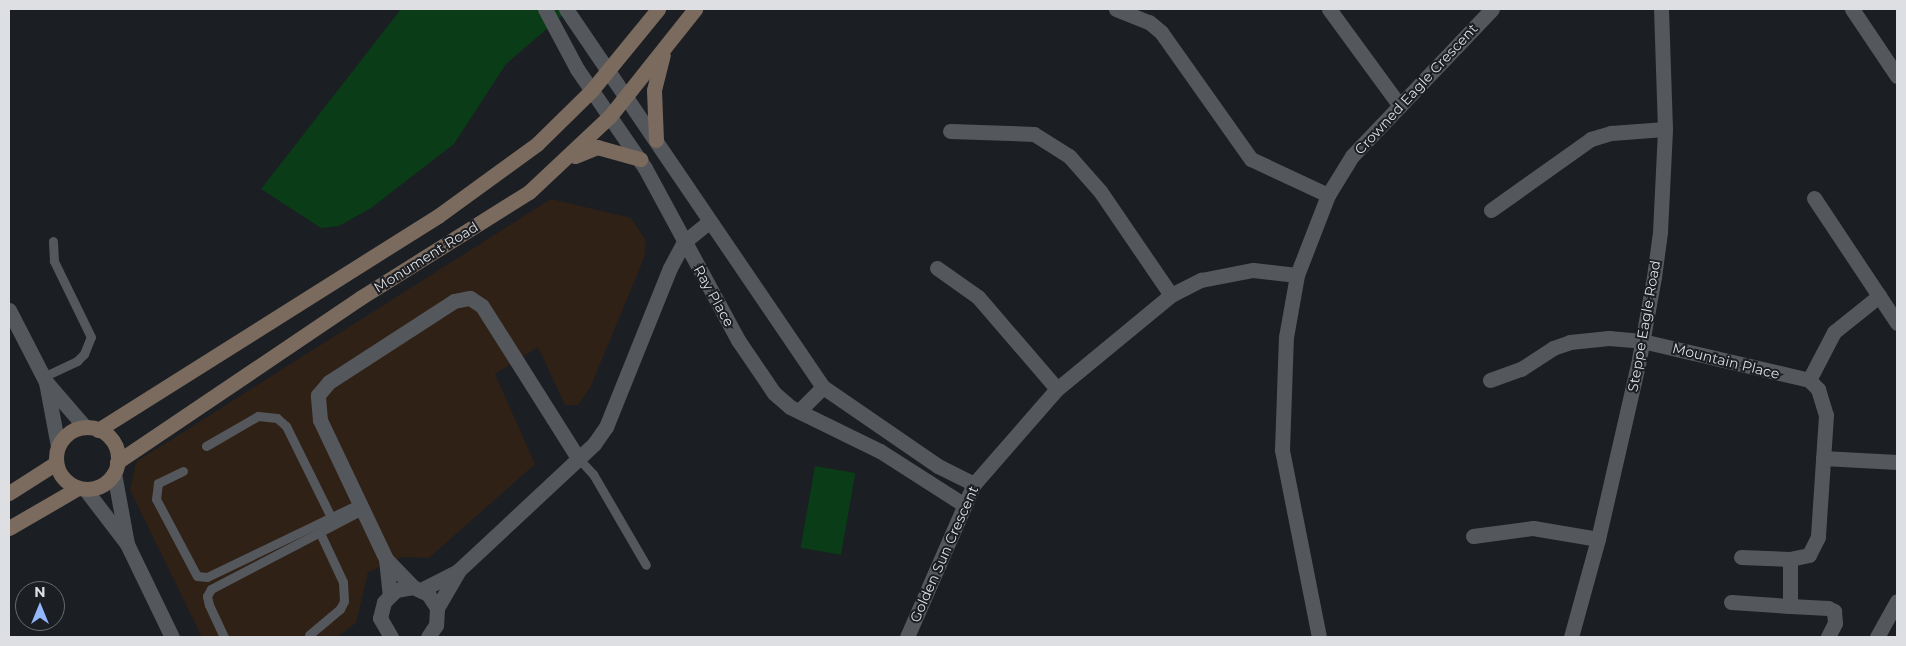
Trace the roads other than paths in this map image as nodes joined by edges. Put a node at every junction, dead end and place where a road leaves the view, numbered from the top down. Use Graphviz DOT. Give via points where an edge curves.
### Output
graph roads {
  1 [pos="544,9"];
  2 [pos="566,9"];
  3 [pos="658,9"];
  4 [pos="696,9"];
  5 [pos="1116,9"];
  6 [pos="1329,9"];
  7 [pos="1492,9"];
  8 [pos="1660,9"];
  9 [pos="1852,9"];
  10 [pos="667,44"];
  11 [pos="609,70"];
  12 [pos="1897,76"];
  13 [pos="591,91"];
  14 [pos="628,96"];
  15 [pos="1400,106"];
  16 [pos="610,116"];
  17 [pos="1665,129"];
  18 [pos="950,131"];
  19 [pos="656,140"];
  20 [pos="640,158"];
  21 [pos="564,162"];
  22 [pos="1328,195"];
  23 [pos="1814,198"];
  24 [pos="1491,210"];
  25 [pos="710,221"];
  26 [pos="54,241"];
  27 [pos="684,242"];
  28 [pos="937,268"];
  29 [pos="1297,276"];
  30 [pos="1171,295"];
  31 [pos="1879,296"];
  32 [pos="9,310"];
  33 [pos="1897,323"];
  34 [pos="1642,341"];
  35 [pos="44,380"];
  36 [pos="1490,380"];
  37 [pos="1809,380"];
  38 [pos="823,387"];
  39 [pos="1057,389"];
  40 [pos="798,411"];
  41 [pos="92,429"];
  42 [pos="58,446"];
  43 [pos="206,446"];
  44 [pos="911,448"];
  45 [pos="578,458"];
  46 [pos="1824,458"];
  47 [pos="1897,462"];
  48 [pos="56,463"];
  49 [pos="899,464"];
  50 [pos="116,468"];
  51 [pos="183,470"];
  52 [pos="974,484"];
  53 [pos="81,488"];
  54 [pos="9,492"];
  55 [pos="963,504"];
  56 [pos="360,507"];
  57 [pos="331,517"];
  58 [pos="9,528"];
  59 [pos="320,532"];
  60 [pos="1473,536"];
  61 [pos="1598,539"];
  62 [pos="127,544"];
  63 [pos="1741,557"];
  64 [pos="1790,559"];
  65 [pos="386,560"];
  66 [pos="646,565"];
  67 [pos="459,570"];
  68 [pos="417,588"];
  69 [pos="390,595"];
  70 [pos="1897,601"];
  71 [pos="1732,602"];
  72 [pos="1790,606"];
  73 [pos="437,608"];
  74 [pos="382,634"];
  75 [pos="309,636"];
  76 [pos="431,636"];
  77 [pos="172,637"];
  78 [pos="224,637"];
  79 [pos="907,637"];
  80 [pos="1319,637"];
  81 [pos="1571,637"];
  82 [pos="1828,637"];
  83 [pos="1877,637"];
  1 -- 13 [label="street, Ray Place"];
  2 -- 11 [label="street"];
  3 -- 11 [label="main road, Monument Road"];
  4 -- 10 [label="main road, Monument Road"];
  5 -- 22 [label="street" via="1149,22 1161,32 1251,158"];
  6 -- 15 [label="street"];
  7 -- 15 [label="street, Crowned Eagle Crescent"];
  8 -- 17 [label="street, Steppe Eagle Road"];
  9 -- 12 [label="street"];
  10 -- 14 [label="main road, Monument Road"];
  10 -- 19 [label="main road" via="654,90"];
  11 -- 13 [label="main road, Monument Road"];
  11 -- 14 [label="street"];
  13 -- 16 [label="street, Ray Place"];
  13 -- 41 [label="main road, Monument Road" via="537,144 438,216"];
  14 -- 16 [label="main road, Monument Road"];
  14 -- 19 [label="street"];
  15 -- 22 [label="street, Crowned Eagle Crescent" via="1352,156"];
  16 -- 20 [label="street, Ray Place"];
  16 -- 21 [label="main road, Monument Road"];
  17 -- 24 [label="street" via="1611,133 1591,139"];
  17 -- 34 [label="street, Steppe Eagle Road" via="1660,232"];
  18 -- 30 [label="street" via="1034,134 1069,156 1100,191"];
  19 -- 25 [label="street"];
  20 -- 21 [label="main road" via="597,147"];
  20 -- 27 [label="street, Ray Place"];
  21 -- 50 [label="main road, Monument Road" via="529,192 360,298"];
  22 -- 29 [label="street, Crowned Eagle Crescent"];
  23 -- 31 [label="street"];
  25 -- 27 [label="street"];
  25 -- 38 [label="street"];
  26 -- 35 [label="lane" via="54,261 91,338 77,361"];
  27 -- 40 [label="street, Ray Place" via="759,372 774,393"];
  27 -- 45 [label="street" via="606,427"];
  28 -- 39 [label="street" via="978,297 993,312"];
  29 -- 30 [label="street, Golden Sun Crescent" via="1253,270 1228,273 1201,280"];
  29 -- 80 [label="street, Crowned Eagle Crescent" via="1286,337 1282,450"];
  30 -- 39 [label="street, Golden Sun Crescent"];
  31 -- 33 [label="street"];
  31 -- 37 [label="street" via="1834,332"];
  32 -- 35 [label="street"];
  34 -- 36 [label="street, Mountain Place" via="1609,338 1570,342 1553,348 1522,369"];
  34 -- 37 [label="street, Mountain Place"];
  34 -- 61 [label="street, Steppe Eagle Road"];
  35 -- 41 [label="street"];
  35 -- 42 [label="street"];
  37 -- 46 [label="street" via="1824,401"];
  38 -- 40 [label="street"];
  38 -- 44 [label="street"];
  39 -- 52 [label="street, Golden Sun Crescent"];
  40 -- 49 [label="street, Ray Place"];
  41 -- 42 [label="main road" via="70,432"];
  41 -- 50 [label="main road" via="112,440"];
  42 -- 48 [label="main road"];
  43 -- 57 [label="lane" via="258,416 276,418 286,426"];
  44 -- 49 [label="street"];
  44 -- 52 [label="street"];
  45 -- 56 [label="street" via="482,306 476,300 462,298 329,382 318,395 320,420"];
  45 -- 66 [label="lane" via="593,474"];
  45 -- 67 [label="street"];
  46 -- 47 [label="street"];
  46 -- 64 [label="street" via="1816,546 1809,556"];
  48 -- 53 [label="main road" via="60,474"];
  48 -- 54 [label="main road"];
  49 -- 55 [label="street, Ray Place"];
  50 -- 53 [label="main road" via="97,487"];
  50 -- 62 [label="street"];
  51 -- 57 [label="lane" via="158,483 156,499 197,576 207,577"];
  52 -- 55 [label="street, Golden Sun Crescent"];
  53 -- 58 [label="main road"];
  53 -- 62 [label="street"];
  55 -- 79 [label="street, Golden Sun Crescent"];
  56 -- 57 [label="lane"];
  56 -- 59 [label="lane"];
  56 -- 65 [label="street"];
  59 -- 75 [label="lane" via="343,582 344,601 340,609"];
  59 -- 78 [label="lane" via="211,589 207,596 209,605"];
  60 -- 61 [label="street" via="1533,528"];
  61 -- 81 [label="street, Steppe Eagle Road"];
  62 -- 77 [label="street"];
  63 -- 64 [label="street"];
  64 -- 72 [label="street"];
  65 -- 68 [label="street"];
  65 -- 69 [label="street"];
  67 -- 68 [label="street"];
  67 -- 73 [label="street"];
  68 -- 69 [label="street" via="396,590"];
  68 -- 73 [label="street" via="428,594"];
  69 -- 74 [label="street" via="381,609"];
  70 -- 83 [label="street"];
  71 -- 72 [label="street"];
  72 -- 82 [label="street" via="1828,608 1834,612 1835,623"];
  73 -- 76 [label="street"];
}
